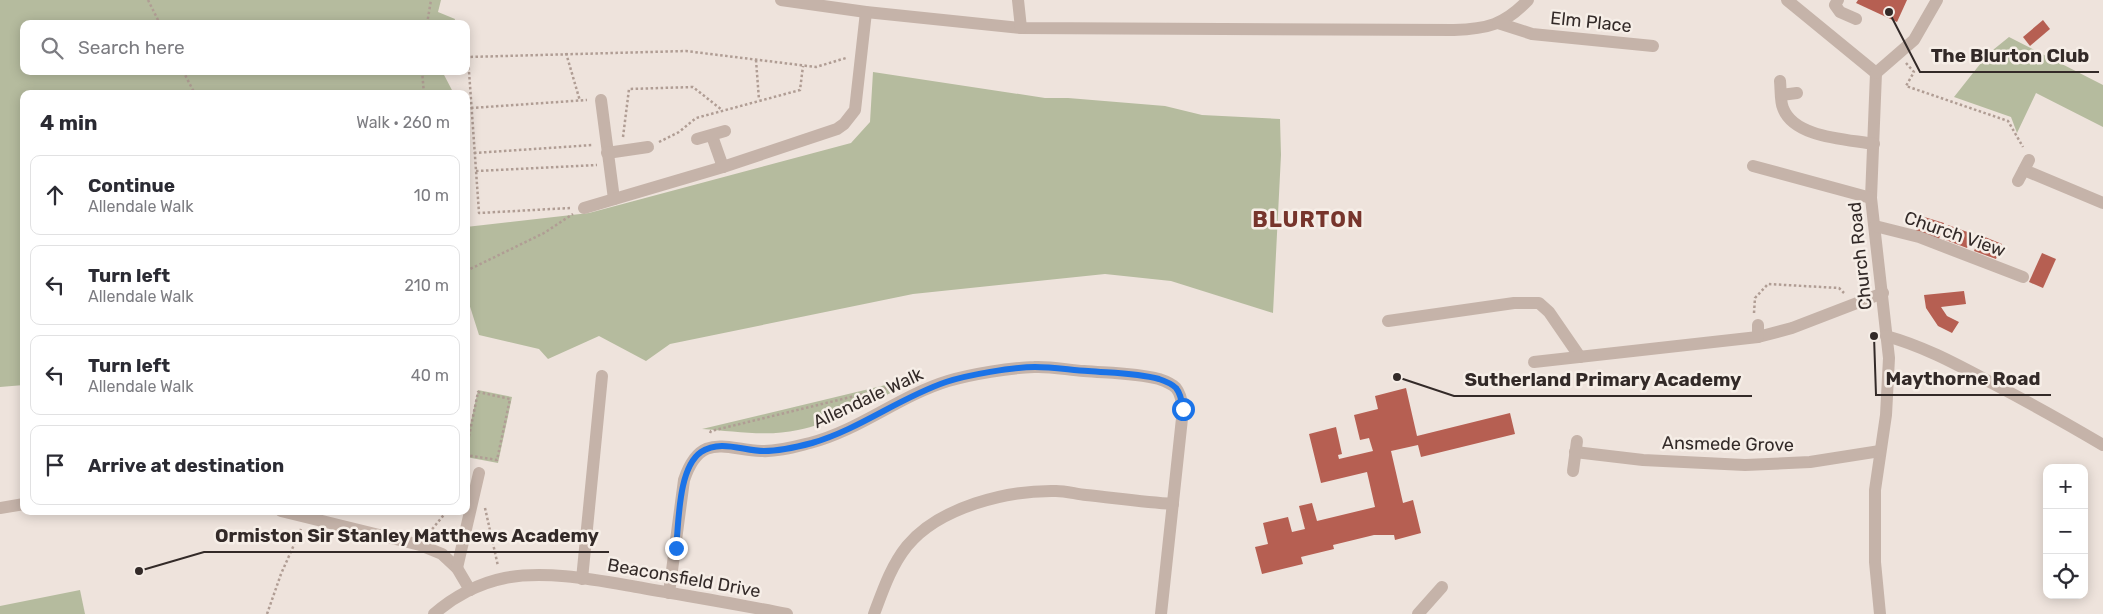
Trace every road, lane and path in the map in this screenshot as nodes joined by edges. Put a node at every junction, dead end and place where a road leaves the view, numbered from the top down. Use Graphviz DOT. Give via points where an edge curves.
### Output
graph roads {
  1 [pos="148,0"];
  2 [pos="430,0"];
  3 [pos="781,0"];
  4 [pos="1018,0"];
  5 [pos="1528,0"];
  6 [pos="1787,0"];
  7 [pos="1838,0"];
  8 [pos="1937,0"];
  9 [pos="866,12"];
  10 [pos="1856,19"];
  11 [pos="158,20"];
  12 [pos="428,20"];
  13 [pos="1498,24"];
  14 [pos="1020,28"];
  15 [pos="1653,46"];
  16 [pos="566,53"];
  17 [pos="1899,55"];
  18 [pos="756,60"];
  19 [pos="803,66"];
  20 [pos="1876,73"];
  21 [pos="185,75"];
  22 [pos="422,75"];
  23 [pos="1780,81"];
  24 [pos="193,90"];
  25 [pos="424,90"];
  26 [pos="1797,93"];
  27 [pos="1781,94"];
  28 [pos="601,100"];
  29 [pos="759,100"];
  30 [pos="580,101"];
  31 [pos="471,108"];
  32 [pos="722,110"];
  33 [pos="725,131"];
  34 [pos="712,136"];
  35 [pos="697,139"];
  36 [pos="1874,144"];
  37 [pos="648,147"];
  38 [pos="622,151"];
  39 [pos="474,153"];
  40 [pos="608,154"];
  41 [pos="2027,165"];
  42 [pos="1753,166"];
  43 [pos="723,167"];
  44 [pos="476,172"];
  45 [pos="2018,182"];
  46 [pos="1871,198"];
  47 [pos="614,199"];
  48 [pos="2103,203"];
  49 [pos="584,208"];
  50 [pos="1875,226"];
  51 [pos="470,269"];
  52 [pos="2023,277"];
  53 [pos="1883,293"];
  54 [pos="1856,304"];
  55 [pos="1388,320"];
  56 [pos="1758,331"];
  57 [pos="1886,336"];
  58 [pos="1580,357"];
  59 [pos="1534,362"];
  60 [pos="602,376"];
  61 [pos="907,383"];
  62 [pos="470,431"];
  63 [pos="2103,445"];
  64 [pos="1880,451"];
  65 [pos="701,452"];
  66 [pos="470,456"];
  67 [pos="1573,471"];
  68 [pos="479,473"];
  69 [pos="484,500"];
  70 [pos="1173,504"];
  71 [pos="20,505"];
  72 [pos="0,508"];
  73 [pos="470,510"];
  74 [pos="298,515"];
  75 [pos="444,515"];
  76 [pos="469,515"];
  77 [pos="306,517"];
  78 [pos="420,545"];
  79 [pos="456,568"];
  80 [pos="505,578"];
  81 [pos="582,580"];
  82 [pos="1442,587"];
  83 [pos="470,590"];
  84 [pos="669,592"];
  85 [pos="267,614"];
  86 [pos="434,614"];
  87 [pos="787,614"];
  88 [pos="874,614"];
  89 [pos="1161,614"];
  90 [pos="1418,614"];
  91 [pos="1880,614"];
  1 -- 11 [label="path"];
  2 -- 12 [label="path"];
  3 -- 9 [label="street"];
  4 -- 14 [label="street"];
  5 -- 13 [label="street" via="1513,16"];
  6 -- 20 [label="street"];
  7 -- 10 [label="street" via="1835,5 1840,12"];
  8 -- 17 [label="street" via="1914,40"];
  9 -- 14 [label="street"];
  9 -- 43 [label="street" via="855,110 844,124 838,129"];
  13 -- 14 [label="street" via="1479,30"];
  13 -- 15 [label="street, Elm Place" via="1532,34"];
  16 -- 30 [label="path"];
  17 -- 20 [label="street"];
  17 -- 41 [label="path" via="1914,72 1906,86 2008,121"];
  18 -- 29 [label="path"];
  19 -- 29 [label="path" via="800,90"];
  20 -- 36 [label="street, Church Road"];
  21 -- 24 [label="path"];
  22 -- 25 [label="path"];
  23 -- 27 [label="street"];
  26 -- 27 [label="street"];
  27 -- 36 [label="street" via="1783,108 1790,121 1803,129"];
  28 -- 30 [label="path"];
  28 -- 40 [label="street"];
  29 -- 32 [label="path"];
  30 -- 31 [label="path"];
  32 -- 37 [label="path" via="696,118 679,132"];
  32 -- 38 [label="path" via="693,87 629,89 624,111"];
  33 -- 34 [label="street"];
  34 -- 35 [label="street"];
  34 -- 43 [label="street"];
  36 -- 46 [label="street, Church Road"];
  37 -- 38 [label="street"];
  38 -- 40 [label="street"];
  39 -- 40 [label="path"];
  40 -- 44 [label="path"];
  40 -- 47 [label="street"];
  41 -- 45 [label="street"];
  41 -- 48 [label="street"];
  42 -- 46 [label="street"];
  43 -- 47 [label="street"];
  46 -- 50 [label="street, Church Road"];
  47 -- 49 [label="street"];
  49 -- 51 [label="path"];
  50 -- 52 [label="street, Church View" via="1919,237"];
  50 -- 53 [label="street, Church Road"];
  53 -- 54 [label="street"];
  53 -- 57 [label="street, Church Road"];
  54 -- 56 [label="street" via="1792,328"];
  54 -- 56 [label="path" via="1839,288 1768,284 1755,298 1753,320"];
  55 -- 58 [label="street" via="1514,303 1539,303 1549,312"];
  56 -- 58 [label="street"];
  57 -- 63 [label="street" via="1913,343 1940,356"];
  57 -- 64 [label="street, Church Road" via="1889,376"];
  58 -- 59 [label="street"];
  60 -- 81 [label="street"];
  61 -- 65 [label="path" via="711,431"];
  62 -- 66 [label="path" via="478,392 510,398 497,460"];
  64 -- 67 [label="street, Ansmede Grove" via="1810,462 1745,465 1643,460 1576,447"];
  64 -- 91 [label="street, Church Road" via="1874,529"];
  65 -- 70 [label="street, Allendale Walk" via="714,446 762,451 811,443 840,433 922,391 967,376 1035,367 1124,374 1160,379 1177,389 1182,398"];
  65 -- 84 [label="street" via="689,464 684,480"];
  68 -- 73 [label="street"];
  69 -- 80 [label="path" via="496,562"];
  70 -- 88 [label="street" via="1056,491 1000,497 967,506 922,531 907,546 888,577"];
  70 -- 89 [label="street, Allendale Walk"];
  71 -- 72 [label="street"];
  74 -- 77 [label="street"];
  75 -- 78 [label="path"];
  76 -- 79 [label="street"];
  77 -- 78 [label="street"];
  77 -- 85 [label="path"];
  78 -- 79 [label="street" via="442,554"];
  79 -- 83 [label="street"];
  80 -- 81 [label="street, Beaconsfield Drive" via="533,575"];
  80 -- 83 [label="street, Beaconsfield Drive"];
  81 -- 84 [label="street, Beaconsfield Drive"];
  82 -- 90 [label="street"];
  83 -- 86 [label="street, Beaconsfield Drive"];
  84 -- 87 [label="street, Beaconsfield Drive"];
}
